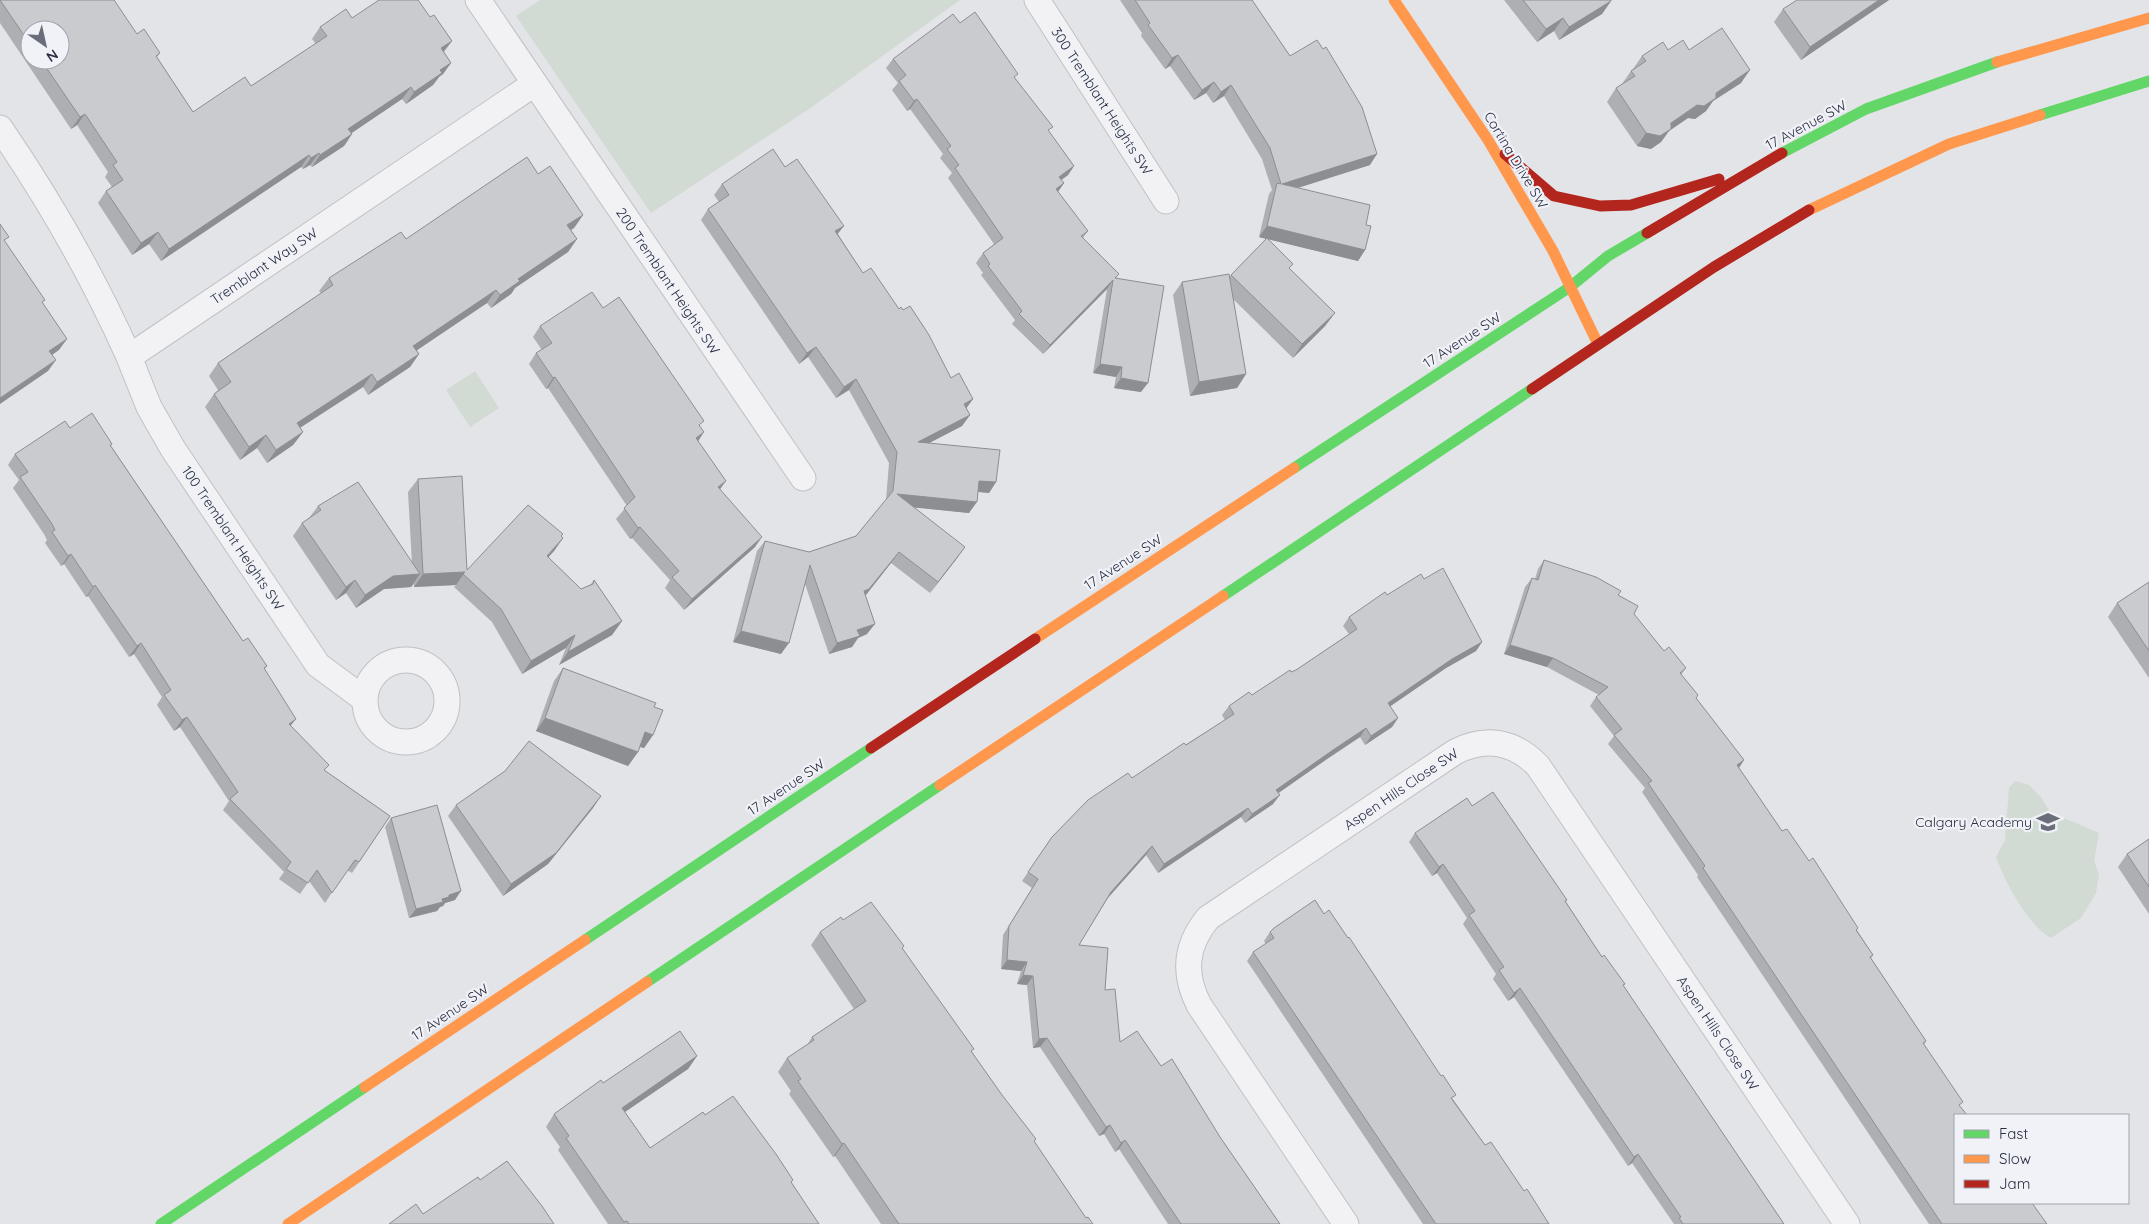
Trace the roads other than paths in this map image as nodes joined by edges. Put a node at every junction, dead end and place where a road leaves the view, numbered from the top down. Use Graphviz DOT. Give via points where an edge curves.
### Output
graph roads {
  1 [pos="478,0"];
  2 [pos="1037,0"];
  3 [pos="1394,0"];
  4 [pos="2149,18"];
  5 [pos="2149,81"];
  6 [pos="534,84"];
  7 [pos="0,128"];
  8 [pos="1488,140"];
  9 [pos="1792,148"];
  10 [pos="1166,201"];
  11 [pos="1570,287"];
  12 [pos="1598,344"];
  13 [pos="129,357"];
  14 [pos="803,478"];
  15 [pos="364,699"];
  16 [pos="161,1224"];
  17 [pos="288,1224"];
  18 [pos="1346,1224"];
  19 [pos="1848,1224"];
  1 -- 6 [label="street"];
  2 -- 10 [label="street, 300 Tremblant Heights SW"];
  3 -- 8 [label="main road, Cortina Drive SW"];
  4 -- 9 [label="main road, 17 Avenue SW" via="2015,56 1875,106"];
  5 -- 12 [label="main road" via="1949,144 1821,203 1714,267"];
  6 -- 13 [label="street, Tremblant Way SW"];
  6 -- 14 [label="street, 200 Tremblant Heights SW"];
  7 -- 13 [label="street" via="38,182 86,265"];
  8 -- 9 [label="main road" via="1554,196 1600,206 1631,205 1706,184"];
  8 -- 11 [label="main road, Cortina Drive SW" via="1553,251"];
  9 -- 11 [label="main road, 17 Avenue SW" via="1608,256"];
  11 -- 12 [label="main road, Cortina Drive SW"];
  11 -- 16 [label="main road, 17 Avenue SW" via="1040,635"];
  12 -- 17 [label="main road"];
  13 -- 15 [label="street, 100 Tremblant Heights SW" via="149,407 173,449 318,665"];
  18 -- 19 [label="street, Aspen Hills Close SW" via="1199,1005 1188,975 1192,943 1208,918 1455,752 1468,746 1496,742 1512,746 1538,766"];
}
